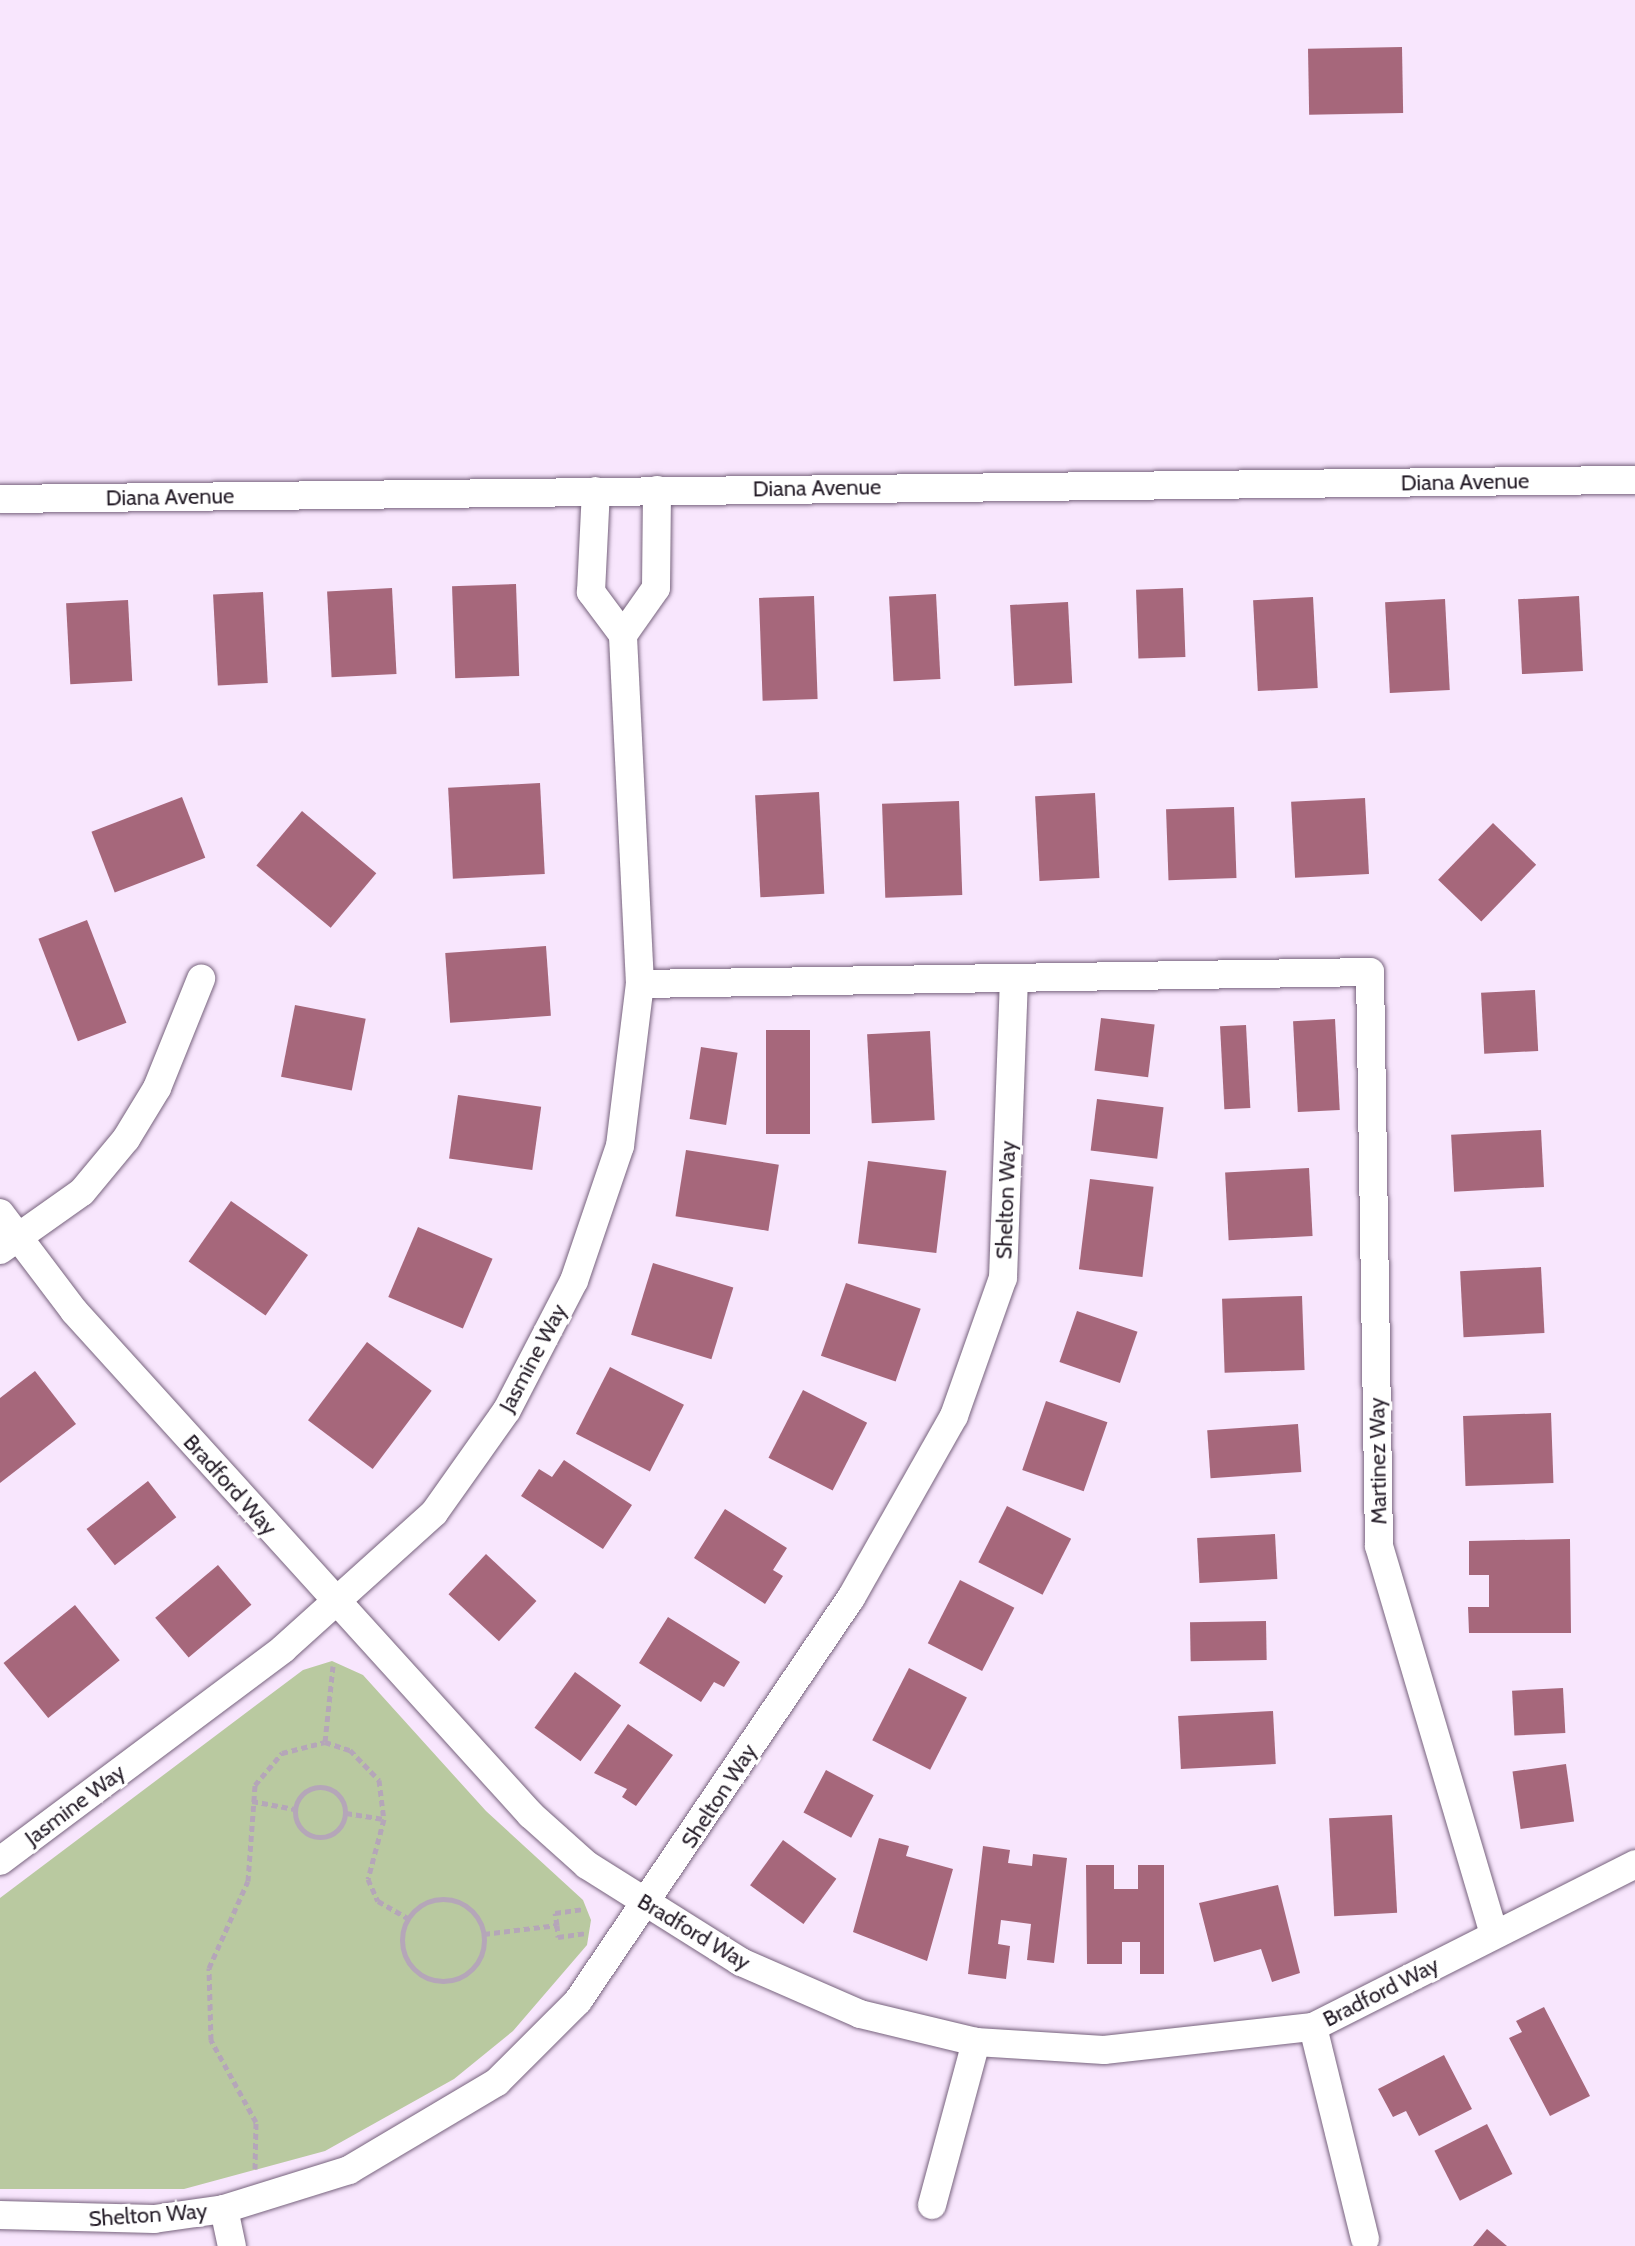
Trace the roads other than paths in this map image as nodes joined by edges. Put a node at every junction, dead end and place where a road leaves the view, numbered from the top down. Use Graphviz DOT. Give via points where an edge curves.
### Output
graph roads {
  1 [pos="1635,480"];
  2 [pos="657,490"];
  3 [pos="596,491"];
  4 [pos="0,499"];
  5 [pos="623,635"];
  6 [pos="201,979"];
  7 [pos="1014,980"];
  8 [pos="640,984"];
  9 [pos="0,1213"];
  10 [pos="8,1245"];
  11 [pos="338,1604"];
  12 [pos="0,1861"];
  13 [pos="1635,1864"];
  14 [pos="648,1905"];
  15 [pos="1494,1933"];
  16 [pos="1313,2027"];
  17 [pos="976,2042"];
  18 [pos="932,2205"];
  19 [pos="224,2209"];
  20 [pos="0,2215"];
  21 [pos="1365,2239"];
  22 [pos="232,2246"];
  1 -- 2 [label="street, Diana Avenue"];
  2 -- 3 [label="street, Diana Avenue"];
  2 -- 5 [label="street" via="656,588"];
  3 -- 4 [label="street, Diana Avenue"];
  3 -- 5 [label="street" via="591,592"];
  5 -- 8 [label="street, Jasmine Way"];
  6 -- 10 [label="street" via="157,1088 126,1139 82,1192"];
  7 -- 8 [label="street"];
  7 -- 14 [label="street, Shelton Way" via="1003,1278 954,1416 851,1598"];
  7 -- 15 [label="street, Martinez Way" via="1370,972 1379,1546"];
  8 -- 11 [label="street, Jasmine Way" via="620,1146 574,1281 507,1410 434,1513"];
  9 -- 10 [label="street, Bradford Way"];
  10 -- 11 [label="street, Bradford Way"];
  11 -- 12 [label="street, Jasmine Way"];
  11 -- 14 [label="street, Bradford Way" via="531,1815 587,1865"];
  13 -- 15 [label="street, Bradford Way"];
  14 -- 17 [label="street, Bradford Way" via="741,1962 860,2014"];
  14 -- 19 [label="street, Shelton Way" via="578,2001 497,2082 349,2170"];
  15 -- 16 [label="street, Bradford Way"];
  16 -- 17 [label="street, Bradford Way" via="1104,2050"];
  16 -- 21 [label="street"];
  17 -- 18 [label="street"];
  19 -- 20 [label="street, Shelton Way" via="154,2219"];
  19 -- 22 [label="street"];
}
